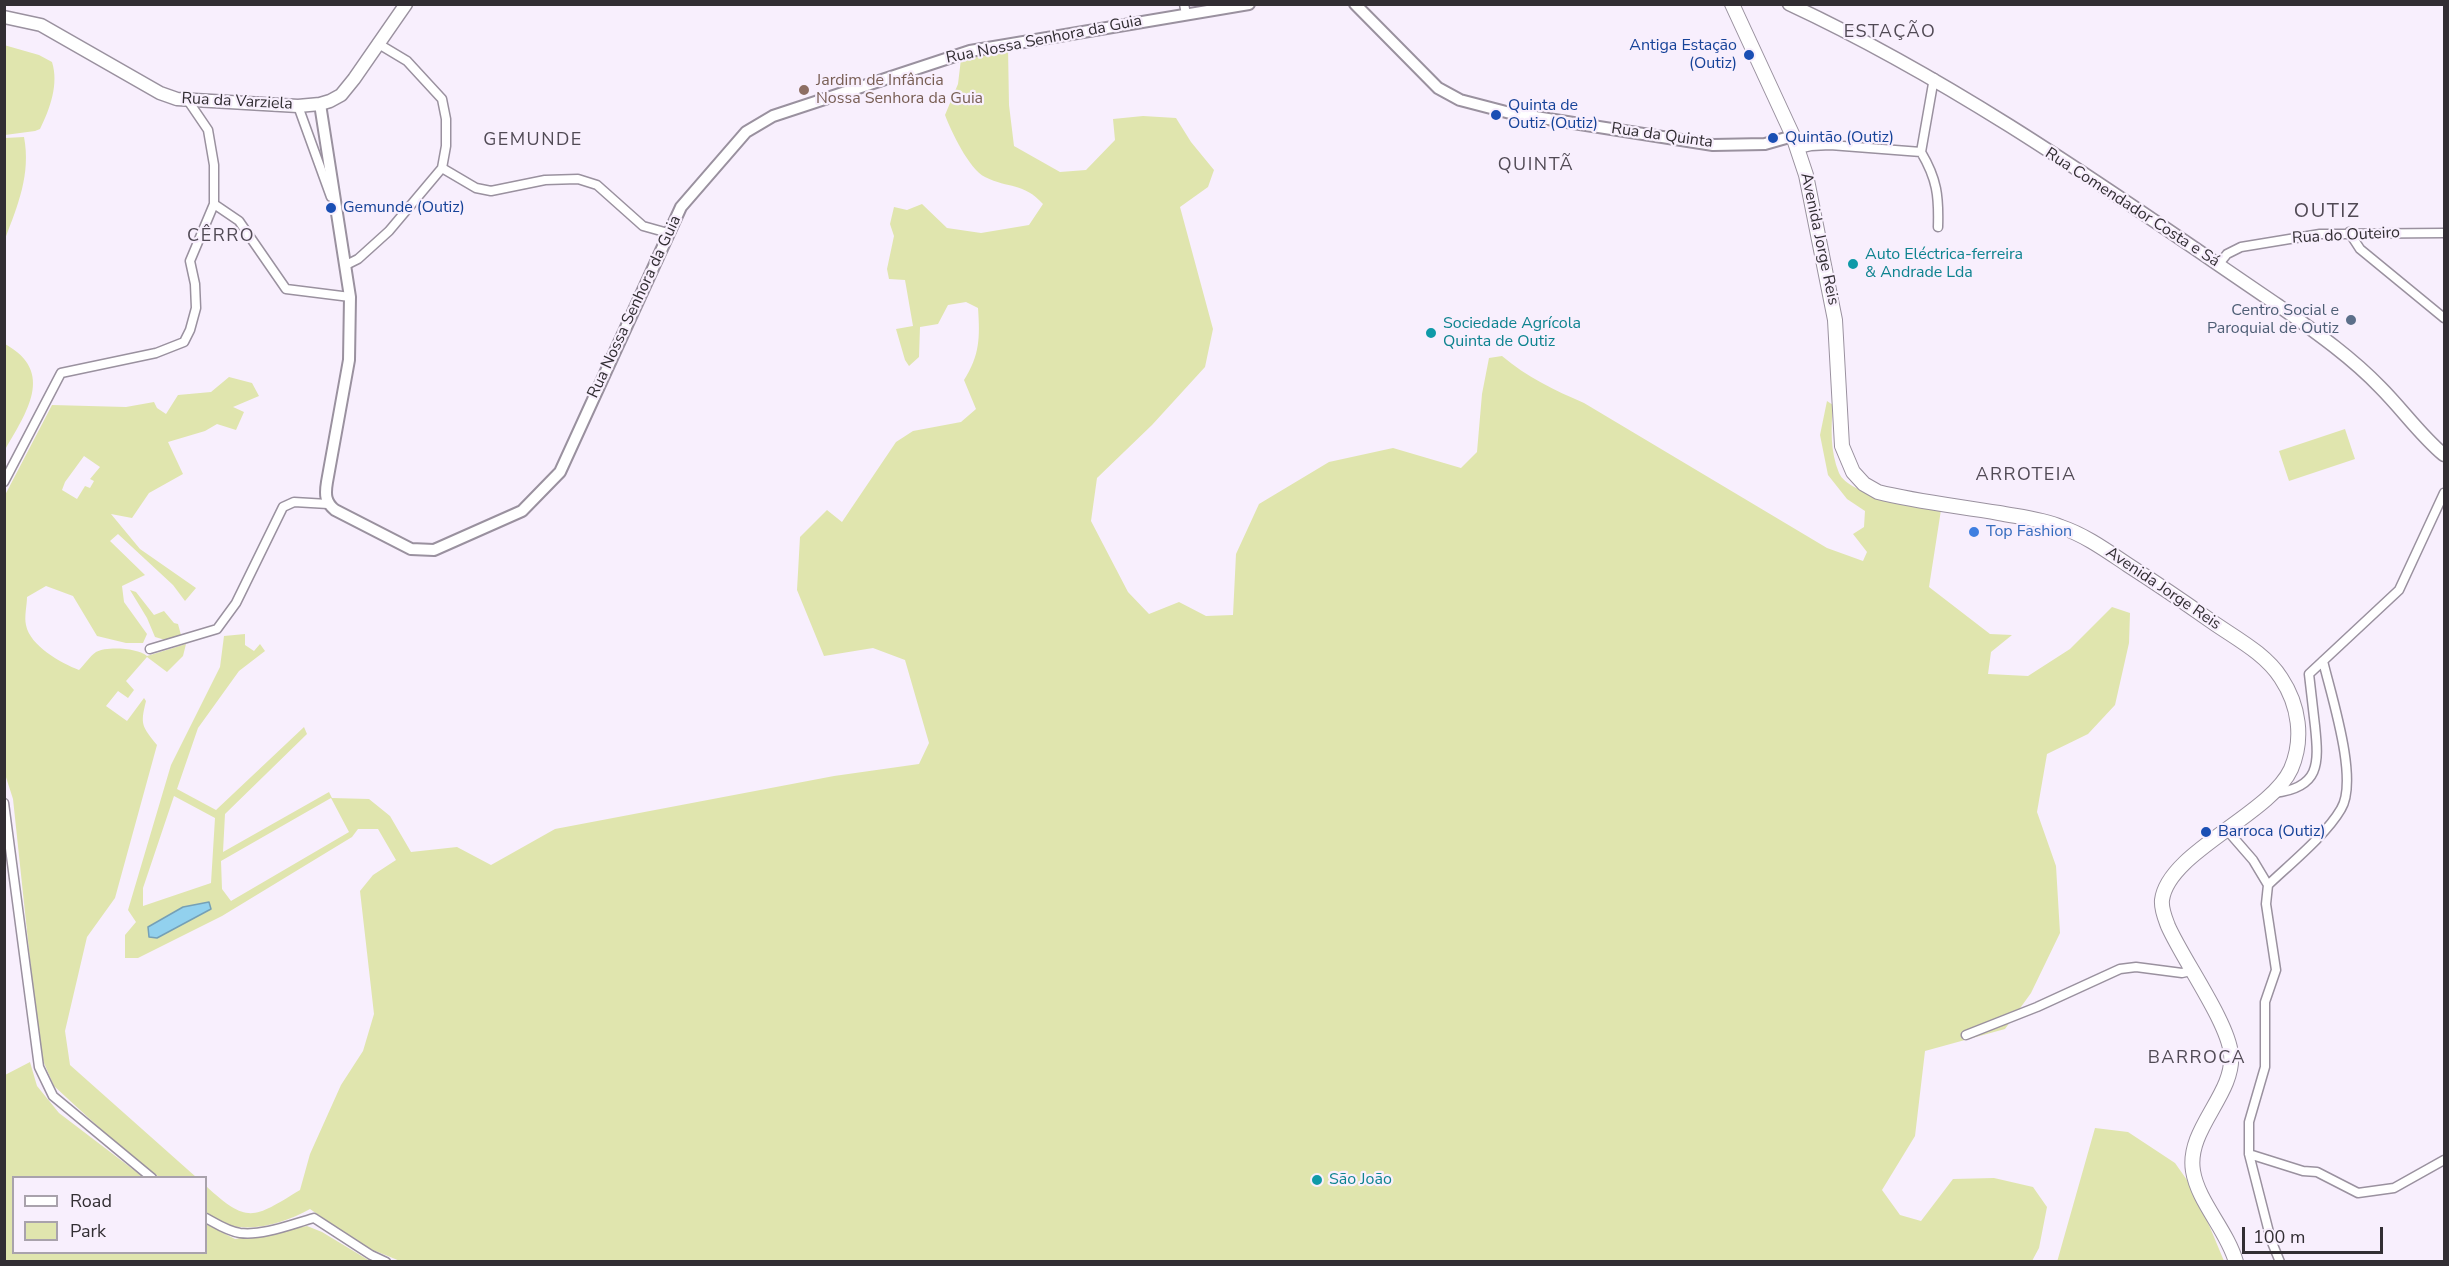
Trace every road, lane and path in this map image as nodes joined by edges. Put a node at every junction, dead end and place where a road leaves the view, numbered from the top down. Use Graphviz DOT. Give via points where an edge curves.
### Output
graph roads {
  1 [pos="406,4"];
  2 [pos="1250,4"];
  3 [pos="1355,4"];
  4 [pos="1732,4"];
  5 [pos="1789,4"];
  6 [pos="1185,9"];
  7 [pos="4,17"];
  8 [pos="377,44"];
  9 [pos="1934,78"];
  10 [pos="189,102"];
  11 [pos="320,104"];
  12 [pos="298,106"];
  13 [pos="1793,136"];
  14 [pos="1798,149"];
  15 [pos="1921,152"];
  16 [pos="442,168"];
  17 [pos="337,199"];
  18 [pos="214,204"];
  19 [pos="1938,227"];
  20 [pos="668,232"];
  21 [pos="2349,232"];
  22 [pos="2445,233"];
  23 [pos="346,265"];
  24 [pos="2218,265"];
  25 [pos="351,297"];
  26 [pos="2445,318"];
  27 [pos="2445,455"];
  28 [pos="4,482"];
  29 [pos="2445,493"];
  30 [pos="328,504"];
  31 [pos="150,649"];
  32 [pos="2323,661"];
  33 [pos="2273,793"];
  34 [pos="4,803"];
  35 [pos="2226,829"];
  36 [pos="2268,885"];
  37 [pos="2191,971"];
  38 [pos="1966,1035"];
  39 [pos="2249,1154"];
  40 [pos="2445,1160"];
  41 [pos="150,1176"];
  42 [pos="207,1219"];
  43 [pos="386,1262"];
  44 [pos="2236,1262"];
  45 [pos="2280,1262"];
  1 -- 8 [label="main road, Rua da Varziela"];
  2 -- 6 [label="street, Rua Nossa Senhora da Guia"];
  3 -- 13 [label="street, Rua da Quinta" via="1438,88 1460,100 1510,113 1713,145 1765,144"];
  4 -- 13 [label="main road, Avenida Jorge Reis"];
  5 -- 9 [label="main road, Rua Comendador Costa e Sá"];
  6 -- 20 [label="street, Rua Nossa Senhora da Guia" via="970,51 773,116 736,141 681,207"];
  7 -- 10 [label="main road, Rua da Varziela" via="41,25 160,93"];
  8 -- 11 [label="main road, Rua da Varziela" via="341,95"];
  8 -- 16 [label="street" via="407,61 442,99 446,146"];
  9 -- 15 [label="street"];
  9 -- 24 [label="main road, Rua Comendador Costa e Sá"];
  10 -- 12 [label="main road, Rua da Varziela"];
  10 -- 18 [label="street" via="207,130 214,165"];
  11 -- 12 [label="main road, Rua da Varziela"];
  11 -- 17 [label="street"];
  12 -- 17 [label="street" via="332,198"];
  13 -- 14 [label="main road, Avenida Jorge Reis"];
  14 -- 15 [label="street" via="1830,145"];
  14 -- 33 [label="main road, Avenida Jorge Reis" via="1813,201 1833,306 1841,435 1852,472 1878,492 2065,528 2109,552 2263,657 2289,691 2298,730 2291,768"];
  15 -- 19 [label="street" via="1939,196"];
  16 -- 20 [label="street" via="476,188 490,191 545,180 578,179 597,185 643,226"];
  16 -- 23 [label="street" via="389,231"];
  17 -- 23 [label="street"];
  18 -- 25 [label="street" via="239,221 286,289"];
  18 -- 28 [label="street" via="190,261 196,308 184,342 61,373"];
  20 -- 30 [label="street, Rua Nossa Senhora da Guia" via="560,472 522,511 434,550 411,549"];
  21 -- 22 [label="street, Rua do Outeiro"];
  21 -- 24 [label="street, Rua do Outeiro" via="2253,244 2234,250"];
  21 -- 26 [label="street" via="2360,249"];
  23 -- 25 [label="street"];
  24 -- 27 [label="main road, Rua Comendador Costa e Sá" via="2344,354"];
  25 -- 30 [label="street" via="349,360 327,482"];
  29 -- 32 [label="street" via="2399,590"];
  30 -- 31 [label="street" via="294,502 283,507 236,603 216,629"];
  32 -- 33 [label="street" via="2309,674 2318,753 2314,772 2302,786"];
  32 -- 36 [label="street" via="2346,759 2348,782 2343,807 2334,821"];
  33 -- 35 [label="main road, Avenida Jorge Reis"];
  34 -- 41 [label="street" via="39,1067 53,1096"];
  35 -- 36 [label="street"];
  35 -- 37 [label="main road, Avenida Jorge Reis" via="2175,874 2162,899 2168,926"];
  36 -- 39 [label="street" via="2266,904 2276,970 2265,1002 2265,1067 2249,1122"];
  37 -- 38 [label="street" via="2182,974 2136,967 2120,969"];
  37 -- 44 [label="main road, Avenida Jorge Reis" via="2222,1027 2231,1058 2227,1078 2196,1142 2193,1171 2200,1191 2229,1240"];
  39 -- 40 [label="street" via="2317,1172 2358,1193 2394,1188"];
  39 -- 45 [label="street"];
  42 -- 43 [label="street" via="242,1233 314,1218"];
}
